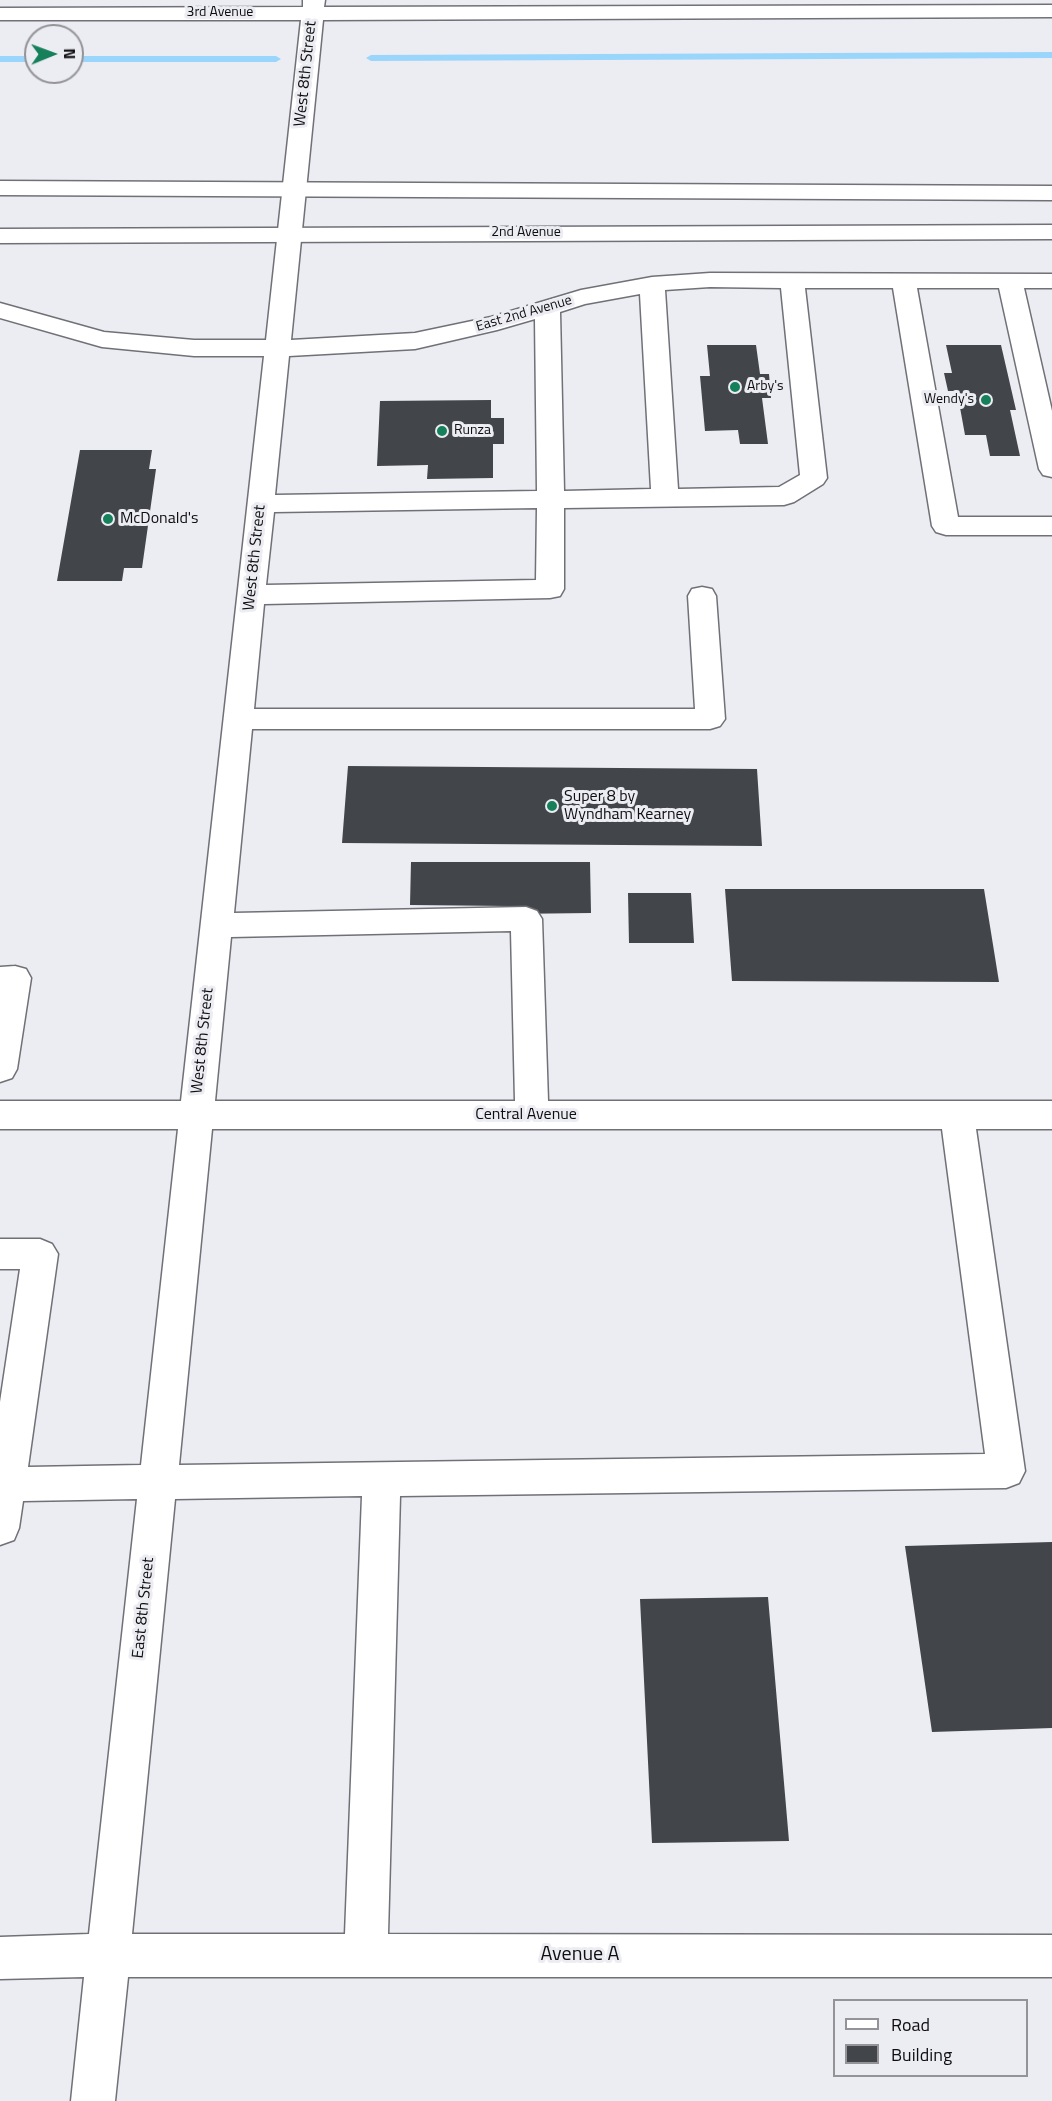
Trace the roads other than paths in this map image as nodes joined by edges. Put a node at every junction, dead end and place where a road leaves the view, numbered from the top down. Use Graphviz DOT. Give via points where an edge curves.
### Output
graph roads {
  1 [pos="544,6"];
  2 [pos="42,7"];
  3 [pos="313,7"];
  4 [pos="1052,11"];
  5 [pos="0,14"];
  6 [pos="0,188"];
  7 [pos="294,190"];
  8 [pos="1052,193"];
  9 [pos="1052,232"];
  10 [pos="289,234"];
  11 [pos="0,236"];
  12 [pos="792,280"];
  13 [pos="904,281"];
  14 [pos="1010,281"];
  15 [pos="1052,281"];
  16 [pos="652,284"];
  17 [pos="547,308"];
  18 [pos="0,310"];
  19 [pos="277,348"];
  20 [pos="1052,469"];
  21 [pos="665,499"];
  22 [pos="551,501"];
  23 [pos="261,504"];
  24 [pos="1052,526"];
  25 [pos="251,595"];
  26 [pos="702,596"];
  27 [pos="238,719"];
  28 [pos="215,926"];
  29 [pos="0,978"];
  30 [pos="0,1069"];
  31 [pos="0,1115"];
  32 [pos="195,1115"];
  33 [pos="532,1115"];
  34 [pos="957,1115"];
  35 [pos="1052,1115"];
  36 [pos="0,1254"];
  37 [pos="382,1479"];
  38 [pos="157,1482"];
  39 [pos="3,1484"];
  40 [pos="0,1528"];
  41 [pos="108,1955"];
  42 [pos="366,1955"];
  43 [pos="1052,1956"];
  44 [pos="0,1958"];
  45 [pos="93,2101"];
  1 -- 3 [label="street, 3rd Avenue"];
  1 -- 4 [label="street, 3rd Avenue"];
  2 -- 3 [label="street, 3rd Avenue"];
  2 -- 5 [label="street, 3rd Avenue"];
  3 -- 7 [label="street, West 8th Street"];
  6 -- 7 [label="street"];
  7 -- 8 [label="street"];
  7 -- 10 [label="street, West 8th Street"];
  9 -- 10 [label="street, 2nd Avenue"];
  10 -- 11 [label="street, 2nd Avenue"];
  10 -- 19 [label="street, West 8th Street"];
  12 -- 13 [label="street, East 2nd Avenue"];
  12 -- 16 [label="street, East 2nd Avenue"];
  12 -- 21 [label="street" via="814,478 784,496"];
  13 -- 14 [label="street, East 2nd Avenue"];
  13 -- 24 [label="street" via="946,526"];
  14 -- 15 [label="street, East 2nd Avenue"];
  14 -- 20 [label="street"];
  16 -- 17 [label="street, East 2nd Avenue" via="581,297"];
  16 -- 21 [label="street"];
  17 -- 19 [label="street, East 2nd Avenue" via="415,341"];
  17 -- 22 [label="street"];
  18 -- 19 [label="street, East 2nd Avenue" via="102,339 194,348"];
  19 -- 23 [label="street, West 8th Street"];
  21 -- 22 [label="street"];
  22 -- 23 [label="street"];
  22 -- 25 [label="street" via="550,589"];
  23 -- 25 [label="street, West 8th Street"];
  25 -- 27 [label="street, West 8th Street"];
  26 -- 27 [label="street" via="710,719"];
  27 -- 28 [label="street, West 8th Street"];
  28 -- 32 [label="street, West 8th Street"];
  28 -- 33 [label="street" via="526,919"];
  29 -- 30 [label="street" via="15,978"];
  31 -- 32 [label="street, Central Avenue"];
  32 -- 33 [label="street, Central Avenue"];
  32 -- 38 [label="street, East 8th Street"];
  33 -- 34 [label="street, Central Avenue"];
  34 -- 35 [label="street, Central Avenue"];
  34 -- 37 [label="street" via="1006,1471"];
  36 -- 39 [label="street" via="40,1254"];
  37 -- 38 [label="street"];
  37 -- 42 [label="street"];
  38 -- 39 [label="street"];
  38 -- 41 [label="street, East 8th Street"];
  39 -- 40 [label="street"];
  41 -- 42 [label="street, Avenue A"];
  41 -- 44 [label="street, Avenue A"];
  41 -- 45 [label="street, East 8th Street"];
  42 -- 43 [label="street, Avenue A"];
}
